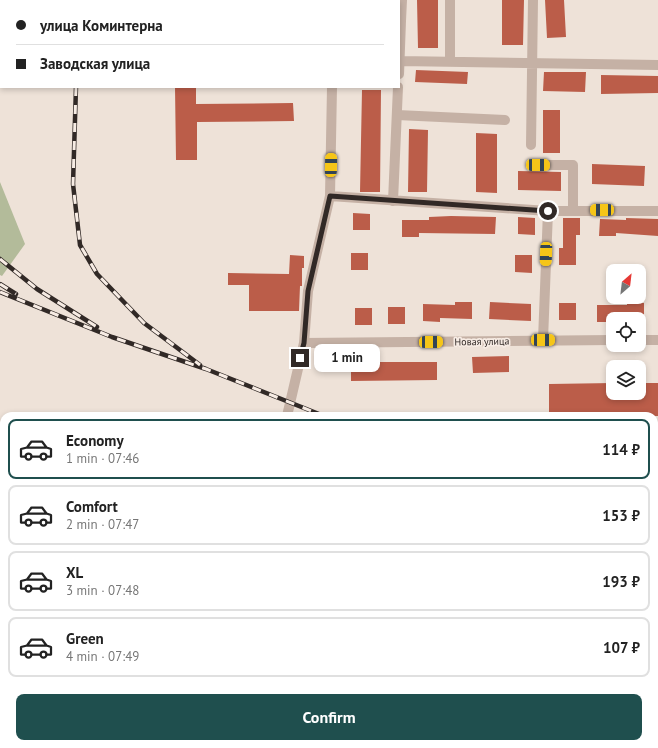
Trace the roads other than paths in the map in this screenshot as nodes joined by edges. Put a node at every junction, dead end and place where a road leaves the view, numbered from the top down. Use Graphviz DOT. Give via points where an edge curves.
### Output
graph roads {
  1 [pos="402,0"];
  2 [pos="450,0"];
  3 [pos="533,0"];
  4 [pos="400,20"];
  5 [pos="400,61"];
  6 [pos="450,62"];
  7 [pos="532,63"];
  8 [pos="658,65"];
  9 [pos="332,88"];
  10 [pos="398,88"];
  11 [pos="397,115"];
  12 [pos="505,120"];
  13 [pos="531,145"];
  14 [pos="538,165"];
  15 [pos="330,196"];
  16 [pos="393,201"];
  17 [pos="573,210"];
  18 [pos="548,211"];
  19 [pos="658,211"];
  20 [pos="543,340"];
  21 [pos="606,340"];
  22 [pos="646,340"];
  23 [pos="658,340"];
  24 [pos="304,343"];
  25 [pos="288,412"];
  1 -- 4 [label="street"];
  2 -- 6 [label="street"];
  3 -- 7 [label="street"];
  4 -- 5 [label="street"];
  5 -- 6 [label="street"];
  6 -- 7 [label="street"];
  7 -- 8 [label="street"];
  7 -- 13 [label="street"];
  9 -- 15 [label="street"];
  10 -- 11 [label="street"];
  11 -- 12 [label="street"];
  11 -- 16 [label="street"];
  14 -- 17 [label="street" via="573,165"];
  15 -- 16 [label="street"];
  15 -- 24 [label="street" via="308,291"];
  16 -- 18 [label="street"];
  17 -- 18 [label="street"];
  17 -- 19 [label="street"];
  18 -- 20 [label="street"];
  20 -- 21 [label="street, Новая улица"];
  20 -- 24 [label="street, Новая улица"];
  22 -- 23 [label="street"];
  24 -- 25 [label="street"];
}
